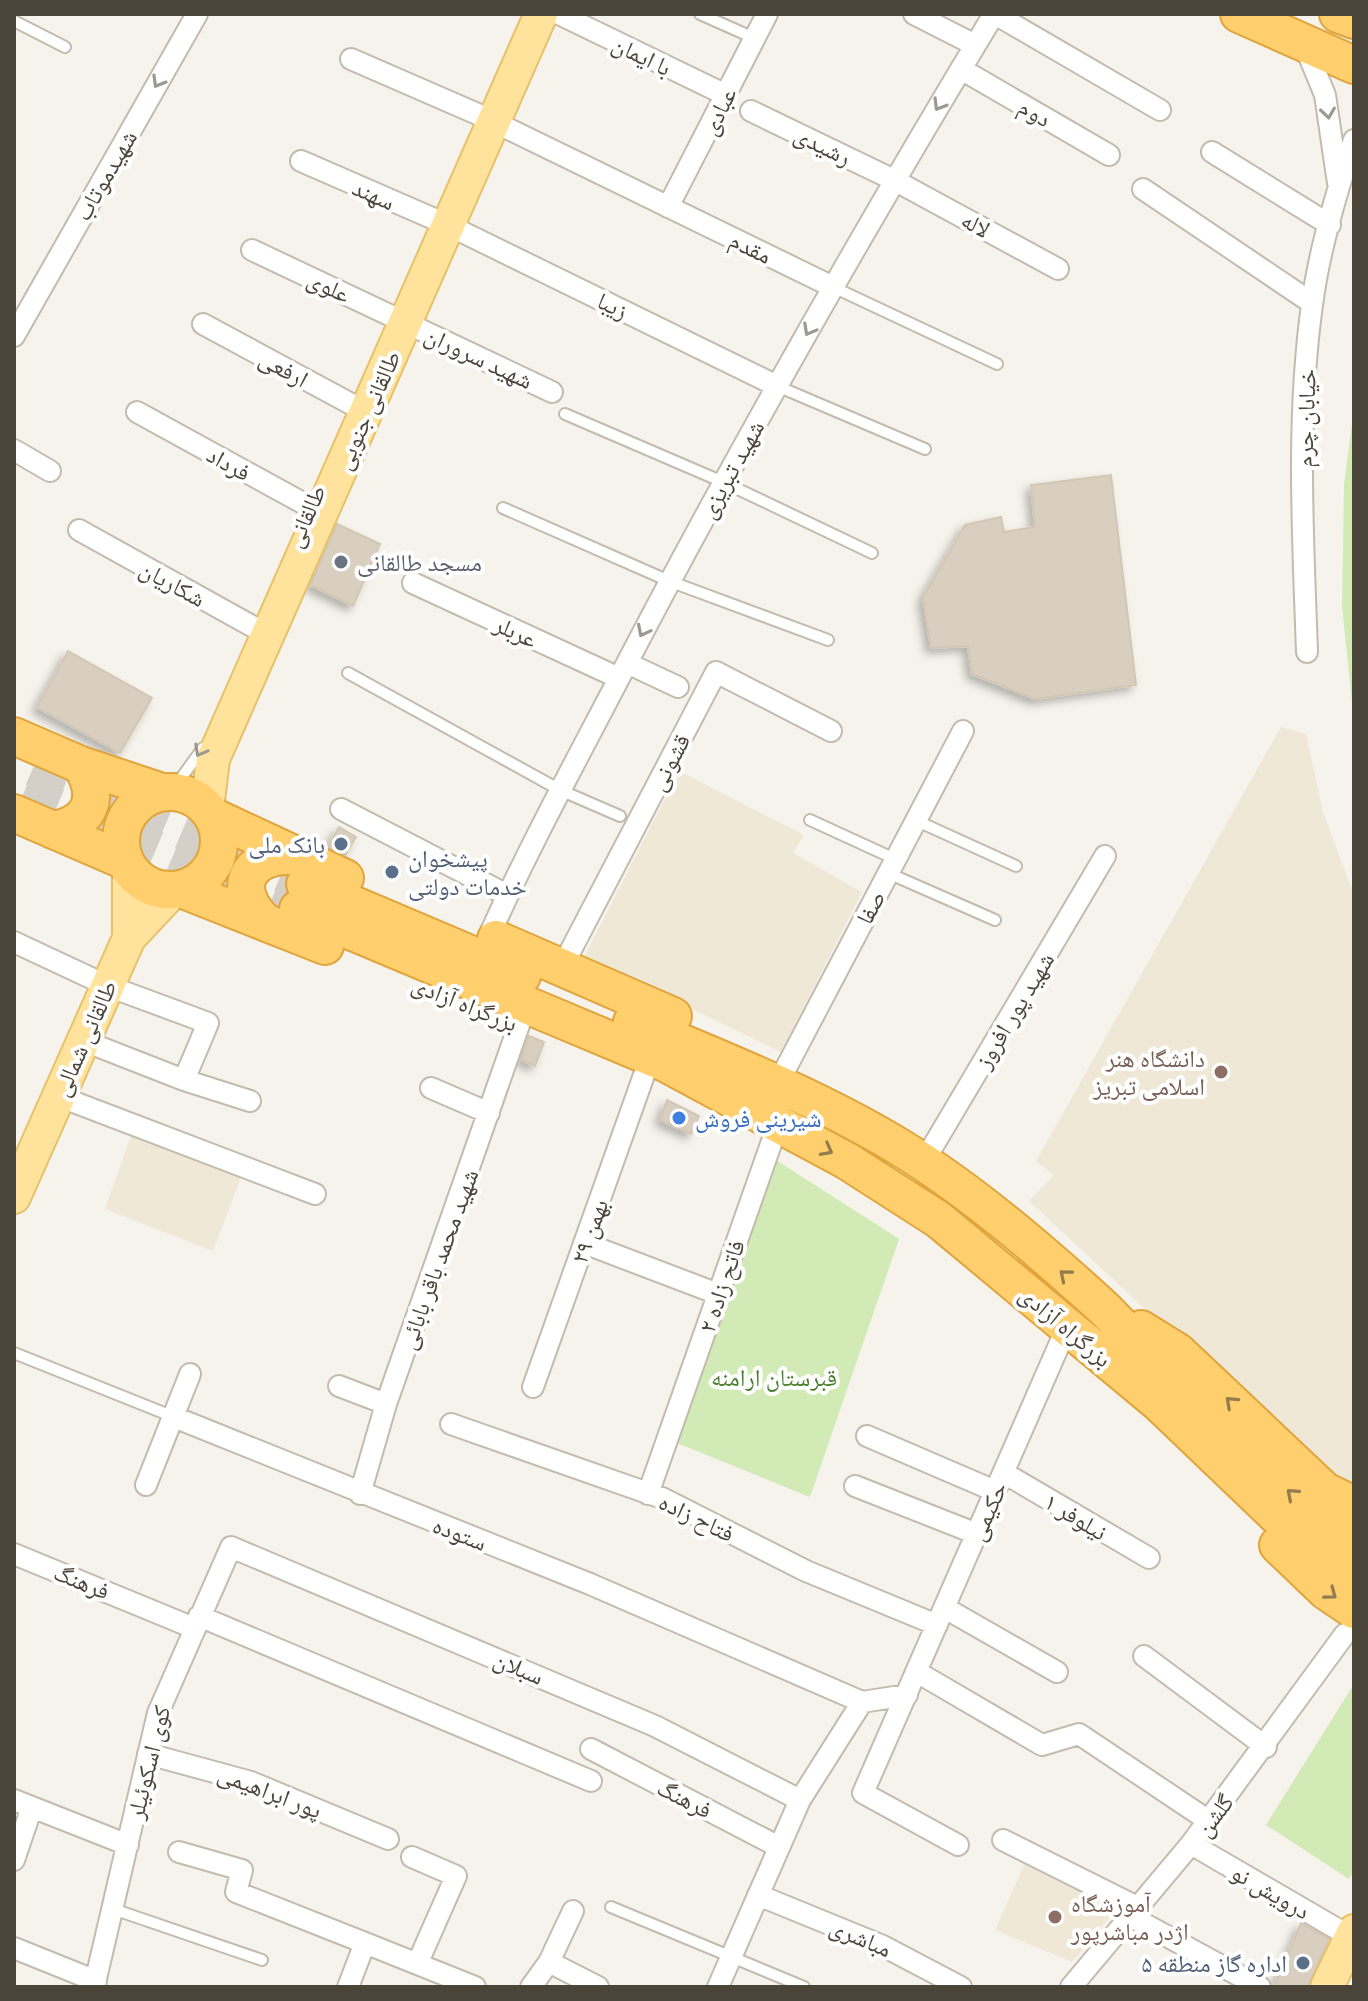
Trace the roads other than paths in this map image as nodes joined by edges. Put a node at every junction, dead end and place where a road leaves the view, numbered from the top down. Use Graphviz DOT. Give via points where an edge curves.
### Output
graph roads {
  1 [pos="197,14"];
  2 [pos="541,14"];
  3 [pos="559,14"];
  4 [pos="700,14"];
  5 [pos="767,14"];
  6 [pos="914,14"];
  7 [pos="994,14"];
  8 [pos="1239,14"];
  9 [pos="1338,14"];
  10 [pos="1354,20"];
  11 [pos="14,21"];
  12 [pos="754,38"];
  13 [pos="1303,43"];
  14 [pos="975,45"];
  15 [pos="65,47"];
  16 [pos="351,59"];
  17 [pos="1354,65"];
  18 [pos="961,69"];
  19 [pos="726,95"];
  20 [pos="1160,110"];
  21 [pos="751,111"];
  22 [pos="485,117"];
  23 [pos="1354,140"];
  24 [pos="1212,152"];
  25 [pos="1109,155"];
  26 [pos="301,161"];
  27 [pos="894,180"];
  28 [pos="1339,187"];
  29 [pos="1143,189"];
  30 [pos="668,207"];
  31 [pos="439,223"];
  32 [pos="1330,225"];
  33 [pos="252,250"];
  34 [pos="1058,269"];
  35 [pos="833,287"];
  36 [pos="1312,303"];
  37 [pos="397,317"];
  38 [pos="203,324"];
  39 [pos="14,336"];
  40 [pos="997,364"];
  41 [pos="777,386"];
  42 [pos="552,392"];
  43 [pos="357,408"];
  44 [pos="137,412"];
  45 [pos="565,414"];
  46 [pos="925,449"];
  47 [pos="14,450"];
  48 [pos="50,471"];
  49 [pos="723,482"];
  50 [pos="503,508"];
  51 [pos="312,509"];
  52 [pos="79,530"];
  53 [pos="872,553"];
  54 [pos="669,581"];
  55 [pos="413,583"];
  56 [pos="258,630"];
  57 [pos="828,640"];
  58 [pos="1307,652"];
  59 [pos="623,671"];
  60 [pos="348,673"];
  61 [pos="678,687"];
  62 [pos="831,731"];
  63 [pos="963,731"];
  64 [pos="14,736"];
  65 [pos="206,740"];
  66 [pos="81,765"];
  67 [pos="20,784"];
  68 [pos="560,790"];
  69 [pos="166,792"];
  70 [pos="341,809"];
  71 [pos="209,812"];
  72 [pos="620,816"];
  73 [pos="810,820"];
  74 [pos="915,820"];
  75 [pos="53,830"];
  76 [pos="1105,856"];
  77 [pos="127,866"];
  78 [pos="891,866"];
  79 [pos="1016,866"];
  80 [pos="298,883"];
  81 [pos="177,890"];
  82 [pos="507,895"];
  83 [pos="995,920"];
  84 [pos="264,921"];
  85 [pos="489,936"];
  86 [pos="129,938"];
  87 [pos="14,942"];
  88 [pos="562,967"];
  89 [pos="108,986"];
  90 [pos="519,1025"];
  91 [pos="97,1046"];
  92 [pos="644,1075"];
  93 [pos="184,1080"];
  94 [pos="431,1088"];
  95 [pos="58,1096"];
  96 [pos="768,1099"];
  97 [pos="250,1101"];
  98 [pos="489,1113"];
  99 [pos="923,1163"];
  100 [pos="315,1194"];
  101 [pos="14,1197"];
  102 [pos="584,1243"];
  103 [pos="718,1294"];
  104 [pos="1099,1304"];
  105 [pos="1067,1327"];
  106 [pos="14,1353"];
  107 [pos="1103,1357"];
  108 [pos="190,1374"];
  109 [pos="339,1386"];
  110 [pos="533,1387"];
  111 [pos="386,1404"];
  112 [pos="174,1417"];
  113 [pos="451,1424"];
  114 [pos="867,1436"];
  115 [pos="1000,1482"];
  116 [pos="146,1485"];
  117 [pos="855,1486"];
  118 [pos="360,1494"];
  119 [pos="648,1494"];
  120 [pos="1354,1505"];
  121 [pos="977,1534"];
  122 [pos="1354,1541"];
  123 [pos="231,1547"];
  124 [pos="14,1554"];
  125 [pos="1149,1558"];
  126 [pos="1354,1576"];
  127 [pos="941,1617"];
  128 [pos="197,1622"];
  129 [pos="1350,1622"];
  130 [pos="1144,1656"];
  131 [pos="917,1672"];
  132 [pos="1057,1672"];
  133 [pos="907,1695"];
  134 [pos="862,1702"];
  135 [pos="1266,1747"];
  136 [pos="591,1749"];
  137 [pos="148,1754"];
  138 [pos="591,1781"];
  139 [pos="800,1800"];
  140 [pos="23,1804"];
  141 [pos="1209,1821"];
  142 [pos="388,1839"];
  143 [pos="1003,1840"];
  144 [pos="1191,1844"];
  145 [pos="128,1845"];
  146 [pos="958,1845"];
  147 [pos="779,1847"];
  148 [pos="179,1852"];
  149 [pos="412,1857"];
  150 [pos="14,1860"];
  151 [pos="758,1895"];
  152 [pos="611,1907"];
  153 [pos="113,1909"];
  154 [pos="573,1911"];
  155 [pos="1134,1911"];
  156 [pos="1352,1934"];
  157 [pos="365,1943"];
  158 [pos="14,1948"];
  159 [pos="731,1957"];
  160 [pos="262,1960"];
  161 [pos="418,1962"];
  162 [pos="549,1962"];
  163 [pos="95,1984"];
  164 [pos="348,1987"];
  165 [pos="475,1987"];
  166 [pos="531,1987"];
  167 [pos="598,1987"];
  168 [pos="718,1987"];
  169 [pos="804,1987"];
  170 [pos="961,1987"];
  171 [pos="1071,1987"];
  172 [pos="1260,1987"];
  173 [pos="1327,1987"];
  1 -- 39 [label="street, شهیدموتاب, one-way"];
  2 -- 22 [label="main road, طالقانی جنوبی"];
  3 -- 19 [label="street, با ایمان"];
  4 -- 12 [label="lane"];
  5 -- 12 [label="street, عبادی"];
  6 -- 14 [label="street"];
  7 -- 14 [label="street, شهید تبریزی"];
  7 -- 20 [label="street"];
  8 -- 13 [label="highway"];
  9 -- 10 [label="highway"];
  11 -- 15 [label="lane"];
  12 -- 19 [label="street, عبادی"];
  13 -- 17 [label="highway"];
  13 -- 28 [label="street, one-way" via="1325,95"];
  14 -- 18 [label="street, شهید تبریزی"];
  16 -- 22 [label="street"];
  18 -- 25 [label="street, دوم"];
  18 -- 27 [label="street, شهید تبریزی, one-way"];
  19 -- 30 [label="street, عبادی"];
  21 -- 27 [label="street, رشیدی"];
  22 -- 30 [label="street"];
  22 -- 31 [label="main road, طالقانی جنوبی"];
  23 -- 28 [label="street, خیابان چرم"];
  24 -- 32 [label="street"];
  26 -- 31 [label="street, سهند"];
  27 -- 34 [label="street, لاله"];
  27 -- 35 [label="street, شهید تبریزی"];
  28 -- 32 [label="street, خیابان چرم"];
  29 -- 36 [label="street"];
  30 -- 35 [label="street, مقدم"];
  31 -- 37 [label="main road, طالقانی جنوبی"];
  31 -- 41 [label="street, زیبا"];
  32 -- 36 [label="street, خیابان چرم"];
  33 -- 37 [label="street, علوی"];
  35 -- 40 [label="lane"];
  35 -- 41 [label="street, شهید تبریزی, one-way"];
  36 -- 58 [label="street, خیابان چرم" via="1302,501"];
  37 -- 42 [label="street, شهید سروران"];
  37 -- 43 [label="main road, طالقانی جنوبی"];
  38 -- 43 [label="street, ارفعی"];
  41 -- 46 [label="lane"];
  41 -- 49 [label="street, شهید تبریزی"];
  43 -- 51 [label="main road, طالقانی جنوبی"];
  44 -- 51 [label="street, فرداد"];
  45 -- 49 [label="lane"];
  47 -- 48 [label="street"];
  49 -- 53 [label="lane"];
  49 -- 54 [label="street, شهید تبریزی"];
  50 -- 54 [label="lane"];
  51 -- 56 [label="main road, طالقانی جنوبی"];
  52 -- 56 [label="street, شکاریان"];
  54 -- 57 [label="lane"];
  54 -- 59 [label="street, شهید تبریزی, one-way"];
  55 -- 59 [label="street, عربلر"];
  56 -- 71 [label="main road, طالقانی جنوبی" via="213,759"];
  59 -- 61 [label="street, عربلر"];
  59 -- 68 [label="street, شهید تبریزی"];
  60 -- 68 [label="lane"];
  62 -- 88 [label="street, قشونی" via="716,672"];
  63 -- 74 [label="street, صفا"];
  64 -- 66 [label="highway"];
  65 -- 69 [label="lane, one-way"];
  66 -- 69 [label="highway"];
  66 -- 75 [label="highway" via="92,799 71,827"];
  67 -- 75 [label="highway"];
  68 -- 72 [label="lane"];
  68 -- 82 [label="street, شهید تبریزی"];
  69 -- 71 [label="highway" via="191,796"];
  69 -- 77 [label="highway" via="140,802 124,822 120,838"];
  70 -- 82 [label="street"];
  71 -- 80 [label="highway, بزرگراه آزادی"];
  71 -- 81 [label="highway" via="219,848 214,864 203,878"];
  73 -- 78 [label="lane"];
  74 -- 78 [label="street, صفا"];
  74 -- 79 [label="lane"];
  75 -- 77 [label="highway"];
  76 -- 99 [label="street, شهید پور افروز"];
  77 -- 81 [label="highway" via="148,885"];
  77 -- 86 [label="main road"];
  78 -- 83 [label="lane"];
  78 -- 96 [label="street, صفا"];
  80 -- 84 [label="highway" via="270,855 253,867 245,886 249,906"];
  80 -- 85 [label="highway, بزرگراه آزادی"];
  80 -- 96 [label="highway, بزرگراه آزادی"];
  81 -- 84 [label="highway, بزرگراه آزادی"];
  81 -- 86 [label="main road, طالقانی شمالی"];
  82 -- 85 [label="street, شهید تبریزی"];
  84 -- 90 [label="highway, بزرگراه آزادی"];
  85 -- 88 [label="highway, بزرگراه آزادی"];
  86 -- 89 [label="main road, طالقانی شمالی"];
  87 -- 89 [label="street"];
  88 -- 96 [label="highway, بزرگراه آزادی" via="669,1014"];
  89 -- 93 [label="street" via="208,1023"];
  89 -- 95 [label="main road, طالقانی شمالی"];
  90 -- 92 [label="highway, بزرگراه آزادی"];
  90 -- 98 [label="street, شهید محمد باقر بابائی"];
  91 -- 93 [label="street"];
  92 -- 96 [label="highway, بزرگراه آزادی"];
  92 -- 102 [label="street, ۲۹ بهمن"];
  93 -- 97 [label="street"];
  94 -- 98 [label="street"];
  95 -- 100 [label="street"];
  95 -- 101 [label="main road, طالقانی شمالی"];
  96 -- 99 [label="highway, بزرگراه آزادی" via="900,1148"];
  96 -- 103 [label="street, فاتح زاده ۲"];
  96 -- 105 [label="highway, بزرگراه آزادی, one-way" via="847,1161 939,1220"];
  98 -- 111 [label="street, شهید محمد باقر بابائی"];
  104 -- 99 [label="highway, بزرگراه آزادی, one-way"];
  102 -- 103 [label="street"];
  102 -- 110 [label="street, ۲۹ بهمن"];
  103 -- 119 [label="street, فاتح زاده ۲"];
  120 -- 104 [label="highway, one-way" via="1325,1491 1178,1352"];
  122 -- 104 [label="highway, بزرگراه آزادی, one-way" via="1285,1489"];
  105 -- 107 [label="highway, بزرگراه آزادی"];
  105 -- 115 [label="street, حکیمی"];
  106 -- 112 [label="lane, ستوده"];
  107 -- 126 [label="highway, بزرگراه آزادی" via="1276,1515"];
  107 -- 129 [label="highway, one-way" via="1146,1419 1326,1591"];
  108 -- 112 [label="street"];
  109 -- 111 [label="street"];
  111 -- 118 [label="street, شهید محمد باقر بابائی"];
  112 -- 116 [label="street"];
  112 -- 118 [label="street, ستوده"];
  113 -- 119 [label="street, فتاح زاده"];
  114 -- 115 [label="street, نیلوفر ۱"];
  115 -- 121 [label="street, حکیمی"];
  115 -- 125 [label="street, نیلوفر ۱"];
  117 -- 121 [label="street"];
  118 -- 134 [label="street, ستوده" via="590,1584"];
  119 -- 127 [label="street, فتاح زاده" via="806,1571"];
  121 -- 127 [label="street, حکیمی"];
  123 -- 128 [label="street, کوی اسکوئیلر"];
  123 -- 139 [label="street, سبلان" via="655,1726"];
  124 -- 128 [label="street, فرهنگ"];
  127 -- 131 [label="street, حکیمی"];
  127 -- 132 [label="street, فتاح زاده"];
  128 -- 137 [label="street, کوی اسکوئیلر" via="163,1700"];
  128 -- 138 [label="street, فرهنگ"];
  129 -- 135 [label="street, گلشن"];
  130 -- 135 [label="street"];
  131 -- 133 [label="street, حکیمی"];
  131 -- 141 [label="street" via="1042,1745 1079,1734"];
  133 -- 134 [label="street"];
  133 -- 146 [label="street, حکیمی" via="863,1793"];
  134 -- 139 [label="street"];
  135 -- 141 [label="street, گلشن"];
  136 -- 147 [label="street, فرهنگ"];
  137 -- 142 [label="street, پور ابراهیمی" via="251,1782"];
  137 -- 145 [label="street, کوی اسکوئیلر"];
  139 -- 147 [label="street"];
  140 -- 145 [label="street"];
  140 -- 150 [label="street"];
  141 -- 144 [label="street, گلشن"];
  143 -- 155 [label="street"];
  144 -- 155 [label="street, گلشن"];
  144 -- 156 [label="street, درویش نو"];
  145 -- 153 [label="street, کوی اسکوئیلر"];
  147 -- 151 [label="street"];
  148 -- 157 [label="street" via="242,1870 236,1892"];
  149 -- 161 [label="street" via="456,1876"];
  151 -- 159 [label="street"];
  151 -- 170 [label="street, مباشری" via="883,1946"];
  152 -- 159 [label="lane"];
  153 -- 160 [label="lane"];
  153 -- 163 [label="street, کوی اسکوئیلر"];
  154 -- 162 [label="street"];
  155 -- 171 [label="street, گلشن"];
  155 -- 172 [label="street"];
  156 -- 173 [label="main road"];
  157 -- 161 [label="street"];
  157 -- 164 [label="street"];
  158 -- 163 [label="street"];
  159 -- 168 [label="street"];
  159 -- 169 [label="lane"];
  161 -- 165 [label="street"];
  162 -- 166 [label="street"];
  162 -- 167 [label="street"];
}
